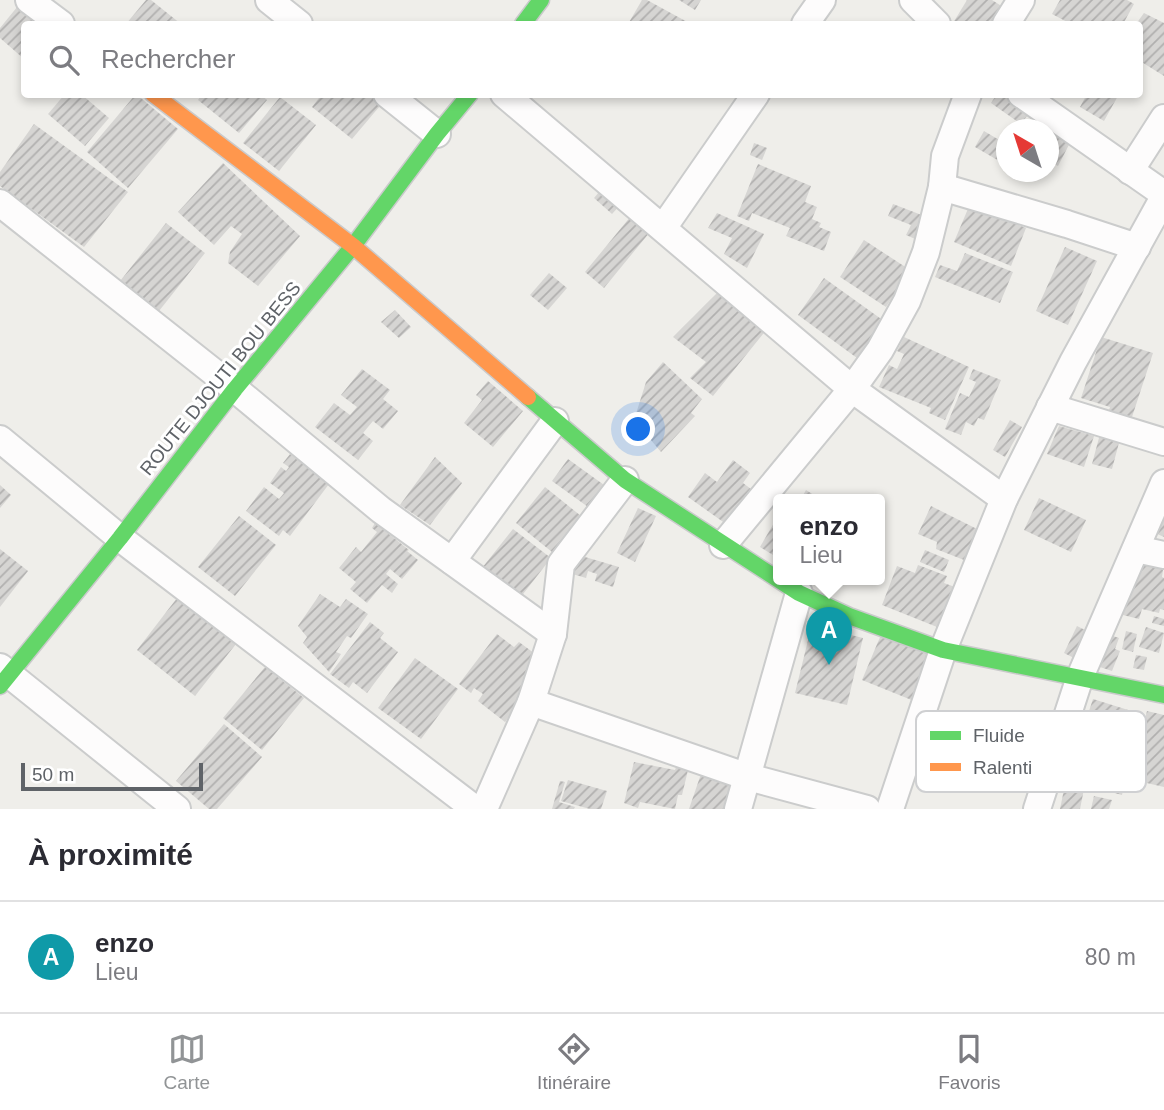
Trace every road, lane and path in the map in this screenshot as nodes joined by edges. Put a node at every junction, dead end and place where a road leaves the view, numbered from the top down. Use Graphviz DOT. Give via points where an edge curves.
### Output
graph roads {
  1 [pos="29,0"];
  2 [pos="269,0"];
  3 [pos="822,0"];
  4 [pos="913,0"];
  5 [pos="1021,0"];
  6 [pos="57,21"];
  7 [pos="295,21"];
  8 [pos="807,21"];
  9 [pos="934,21"];
  10 [pos="1008,21"];
  11 [pos="158,98"];
  12 [pos="392,98"];
  13 [pos="467,98"];
  14 [pos="509,98"];
  15 [pos="753,98"];
  16 [pos="967,98"];
  17 [pos="1027,98"];
  18 [pos="1164,118"];
  19 [pos="437,134"];
  20 [pos="1130,170"];
  21 [pos="942,187"];
  22 [pos="1164,195"];
  23 [pos="0,203"];
  24 [pos="663,228"];
  25 [pos="353,246"];
  26 [pos="1137,247"];
  27 [pos="234,389"];
  28 [pos="852,389"];
  29 [pos="1050,407"];
  30 [pos="555,421"];
  31 [pos="0,439"];
  32 [pos="1164,442"];
  33 [pos="625,480"];
  34 [pos="1164,483"];
  35 [pos="1003,499"];
  36 [pos="120,538"];
  37 [pos="723,545"];
  38 [pos="1136,549"];
  39 [pos="1164,555"];
  40 [pos="452,561"];
  41 [pos="773,577"];
  42 [pos="786,585"];
  43 [pos="799,593"];
  44 [pos="553,634"];
  45 [pos="943,650"];
  46 [pos="3,676"];
  47 [pos="1080,677"];
  48 [pos="1164,695"];
  49 [pos="531,702"];
  50 [pos="923,711"];
  51 [pos="1069,711"];
  52 [pos="916,731"];
  53 [pos="748,777"];
  54 [pos="1043,792"];
  55 [pos="177,809"];
  56 [pos="475,809"];
  57 [pos="484,809"];
  58 [pos="738,809"];
  59 [pos="867,809"];
  60 [pos="890,809"];
  61 [pos="1037,809"];
  1 -- 6 [label="street"];
  2 -- 7 [label="street"];
  3 -- 8 [label="street"];
  4 -- 9 [label="street"];
  5 -- 10 [label="street"];
  11 -- 25 [label="street"];
  12 -- 19 [label="street"];
  13 -- 19 [label="street, ROUTE DJOUTI BOU BESS"];
  14 -- 24 [label="street"];
  15 -- 24 [label="street"];
  16 -- 21 [label="street" via="945,156"];
  17 -- 20 [label="street"];
  18 -- 20 [label="street"];
  19 -- 25 [label="street, ROUTE DJOUTI BOU BESS"];
  20 -- 22 [label="street"];
  21 -- 26 [label="street"];
  21 -- 28 [label="street" via="926,253 907,301"];
  22 -- 26 [label="street"];
  23 -- 27 [label="street"];
  24 -- 28 [label="street"];
  25 -- 27 [label="street, ROUTE DJOUTI BOU BESS"];
  25 -- 30 [label="street"];
  26 -- 29 [label="street"];
  27 -- 36 [label="street, ROUTE DJOUTI BOU BESS"];
  27 -- 40 [label="street" via="381,510"];
  28 -- 35 [label="street"];
  28 -- 37 [label="street"];
  29 -- 32 [label="street"];
  29 -- 35 [label="street"];
  30 -- 33 [label="street"];
  30 -- 40 [label="street"];
  31 -- 36 [label="street"];
  33 -- 37 [label="street"];
  33 -- 44 [label="street" via="561,564"];
  34 -- 38 [label="street"];
  35 -- 45 [label="street"];
  36 -- 46 [label="street, ROUTE DJOUTI BOU BESS"];
  36 -- 56 [label="street"];
  37 -- 41 [label="street"];
  38 -- 39 [label="street"];
  38 -- 47 [label="street"];
  40 -- 44 [label="street"];
  42 -- 43 [label="street"];
  43 -- 45 [label="street"];
  43 -- 53 [label="street"];
  44 -- 49 [label="street"];
  45 -- 47 [label="street"];
  45 -- 50 [label="street"];
  46 -- 55 [label="street"];
  47 -- 48 [label="street"];
  47 -- 51 [label="street"];
  49 -- 53 [label="street"];
  49 -- 57 [label="street"];
  52 -- 60 [label="street"];
  53 -- 58 [label="street"];
  53 -- 59 [label="street"];
  54 -- 61 [label="street"];
}
